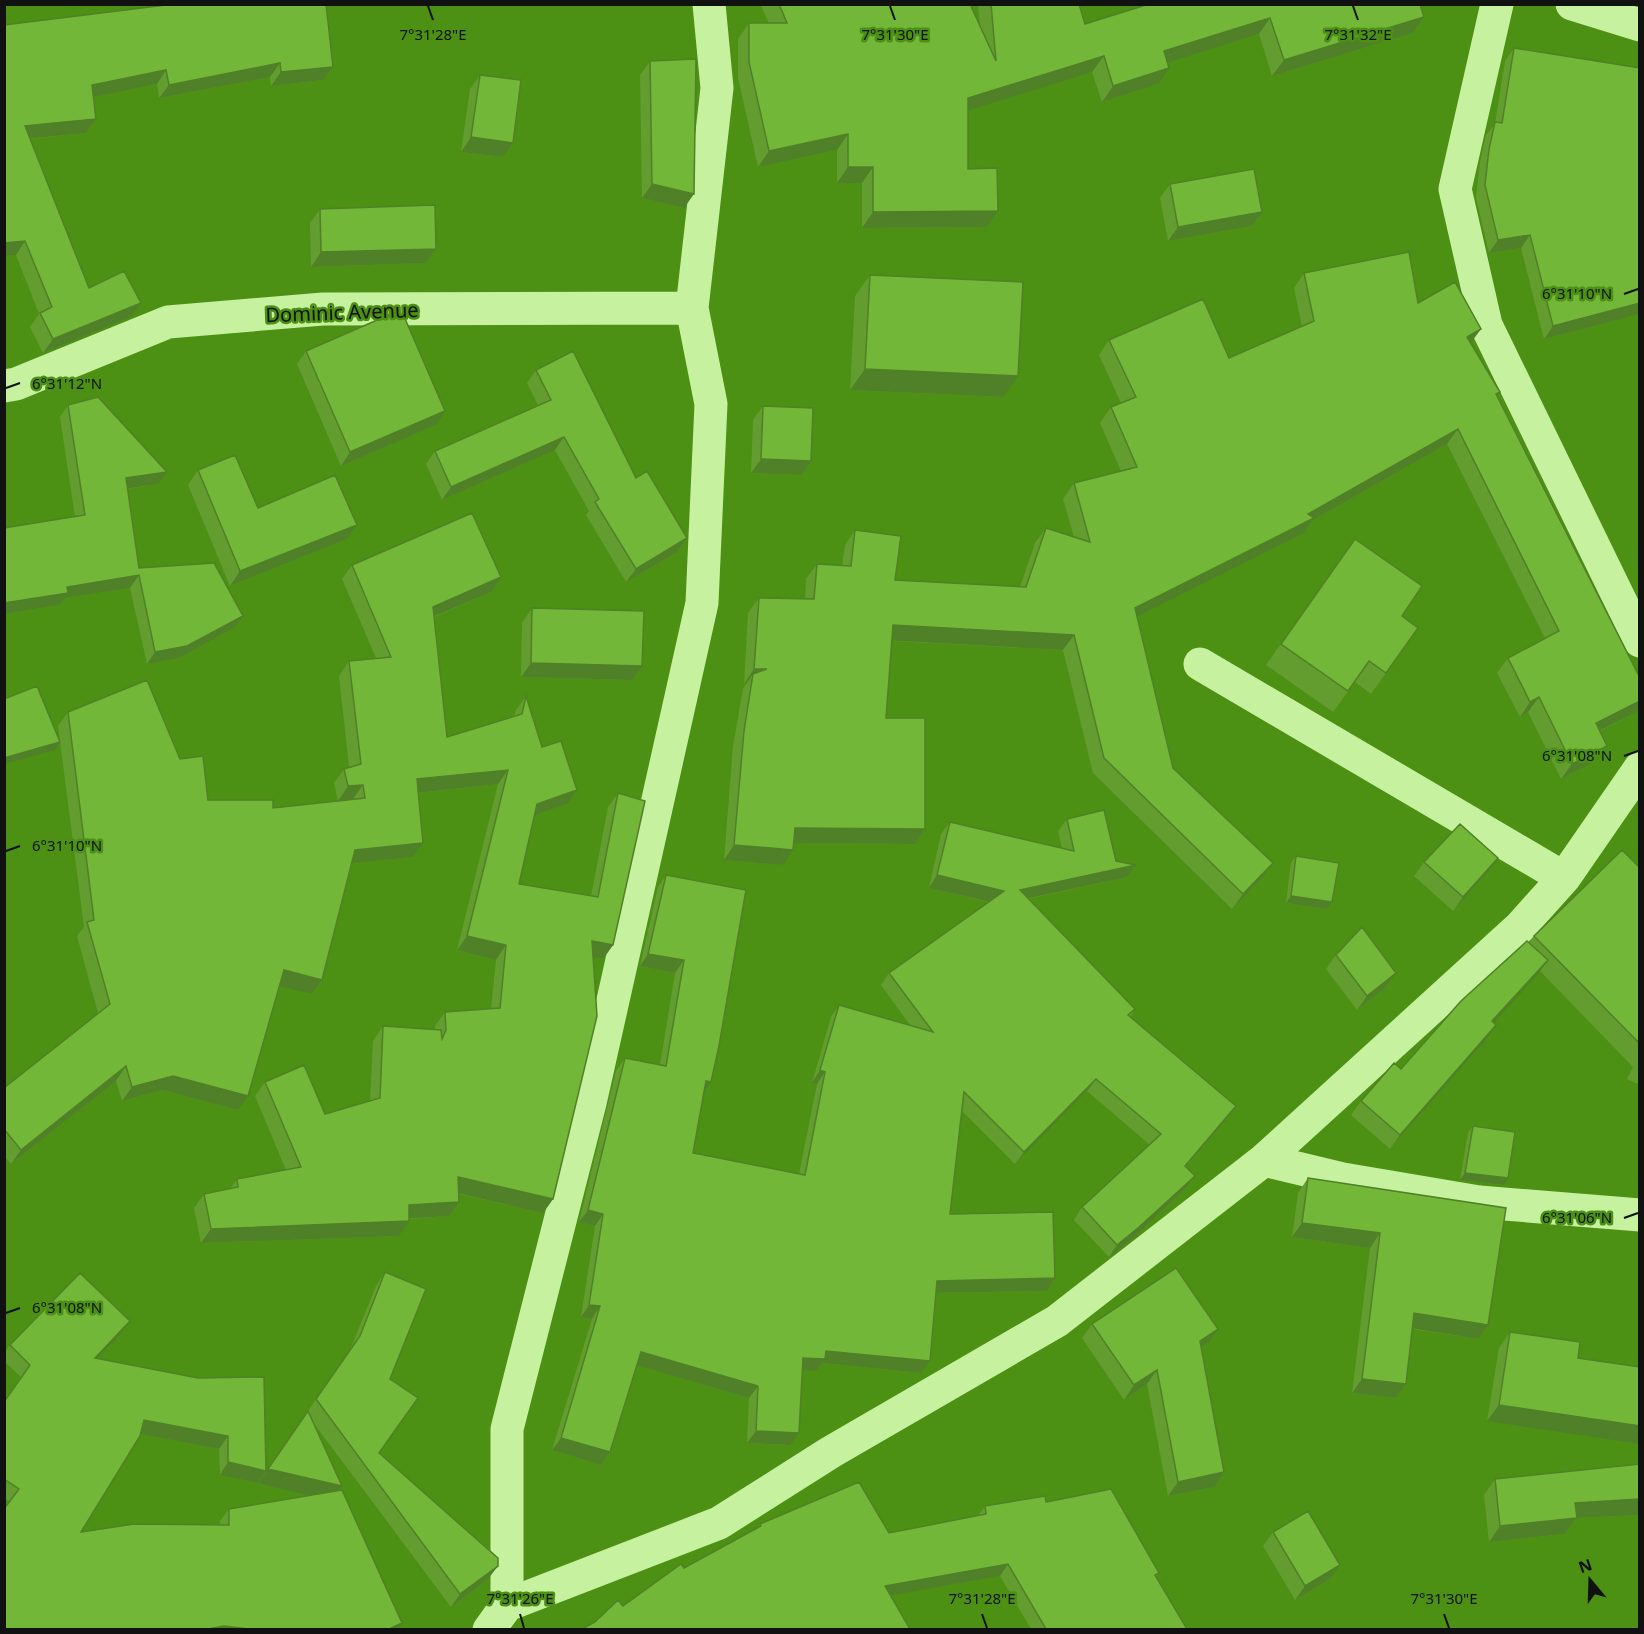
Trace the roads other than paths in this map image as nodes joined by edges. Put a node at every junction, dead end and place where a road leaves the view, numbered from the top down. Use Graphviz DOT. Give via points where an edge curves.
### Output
graph roads {
  1 [pos="709,4"];
  2 [pos="1497,4"];
  3 [pos="1572,4"];
  4 [pos="1640,25"];
  5 [pos="692,308"];
  6 [pos="4,386"];
  7 [pos="1640,641"];
  8 [pos="1200,664"];
  9 [pos="1640,768"];
  10 [pos="1564,878"];
  11 [pos="1264,1160"];
  12 [pos="1640,1215"];
  13 [pos="498,1617"];
  1 -- 5 [label="street" via="717,88"];
  2 -- 7 [label="street" via="1455,189 1486,325"];
  3 -- 4 [label="street"];
  5 -- 6 [label="street, Dominic Avenue" via="323,309 168,322"];
  5 -- 13 [label="street" via="711,404 702,603 590,1103 507,1429"];
  8 -- 10 [label="street"];
  9 -- 10 [label="street"];
  10 -- 11 [label="street" via="1520,927"];
  11 -- 12 [label="street" via="1342,1179 1479,1202"];
  11 -- 13 [label="street" via="1057,1321 831,1452 719,1523"];
}
